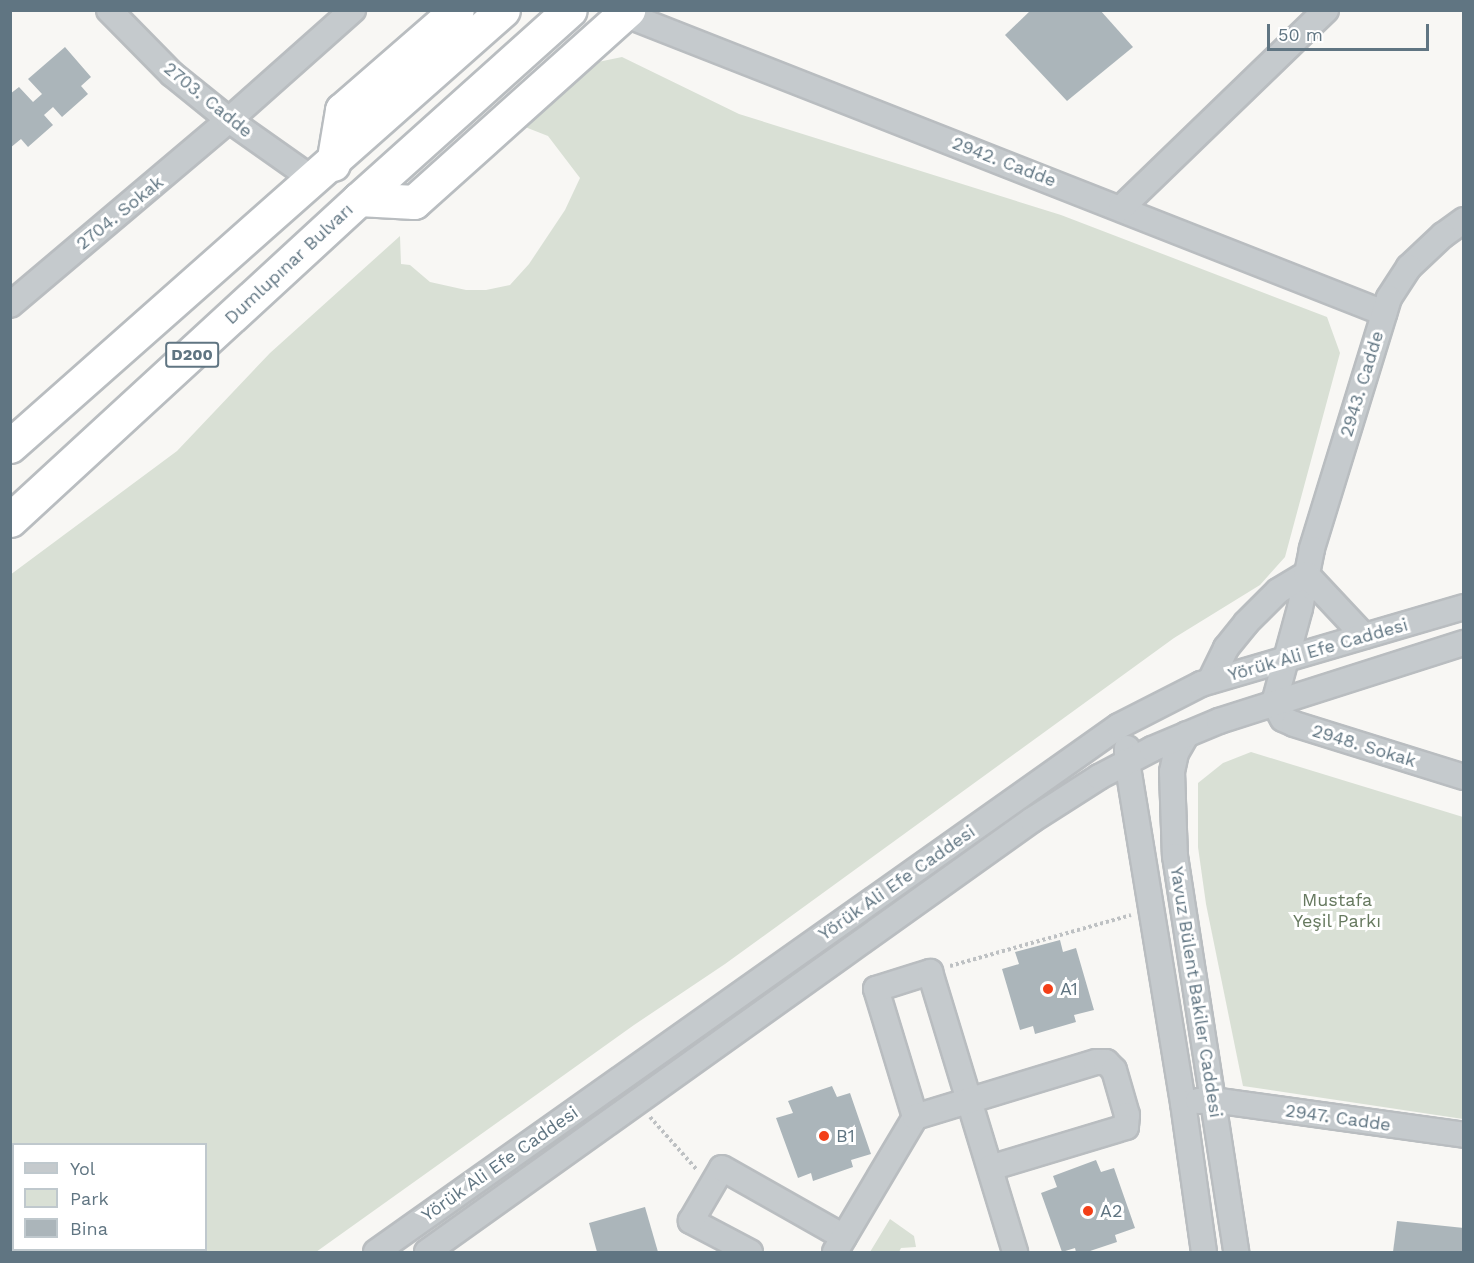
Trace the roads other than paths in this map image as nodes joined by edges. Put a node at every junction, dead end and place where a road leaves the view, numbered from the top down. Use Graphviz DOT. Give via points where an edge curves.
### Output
graph roads {
  1 [pos="109,10"];
  2 [pos="353,10"];
  3 [pos="457,10"];
  4 [pos="503,10"];
  5 [pos="570,10"];
  6 [pos="1326,10"];
  7 [pos="626,12"];
  8 [pos="229,120"];
  9 [pos="323,172"];
  10 [pos="359,199"];
  11 [pos="1121,208"];
  12 [pos="1464,220"];
  13 [pos="10,305"];
  14 [pos="1384,313"];
  15 [pos="10,446"];
  16 [pos="10,520"];
  17 [pos="1306,574"];
  18 [pos="1464,607"];
  19 [pos="1364,636"];
  20 [pos="1464,643"];
  21 [pos="1284,659"];
  22 [pos="1210,681"];
  23 [pos="1274,703"];
  24 [pos="1149,710"];
  25 [pos="1187,734"];
  26 [pos="1127,761"];
  27 [pos="1464,777"];
  28 [pos="969,1100"];
  29 [pos="1213,1100"];
  30 [pos="1183,1103"];
  31 [pos="915,1117"];
  32 [pos="1464,1135"];
  33 [pos="990,1168"];
  34 [pos="1234,1243"];
  35 [pos="840,1245"];
  36 [pos="1198,1248"];
  37 [pos="376,1252"];
  38 [pos="427,1252"];
  39 [pos="750,1252"];
  40 [pos="1015,1252"];
  1 -- 8 [label="street, 2703. Cadde" via="172,74"];
  2 -- 8 [label="street, 2704. Sokak"];
  3 -- 9 [label="highway" via="342,110"];
  4 -- 9 [label="highway, D200"];
  5 -- 10 [label="highway, Dumlupınar Bulvarı / D200"];
  6 -- 11 [label="street"];
  7 -- 10 [label="highway" via="414,202"];
  7 -- 11 [label="street, 2942. Cadde"];
  8 -- 9 [label="street, 2703. Cadde"];
  8 -- 13 [label="street, 2704. Sokak"];
  9 -- 15 [label="highway, D200"];
  10 -- 16 [label="highway, Dumlupınar Bulvarı / D200"];
  11 -- 14 [label="street, 2942. Cadde"];
  12 -- 14 [label="street, 2943. Cadde" via="1409,267"];
  14 -- 17 [label="street, 2943. Cadde"];
  17 -- 19 [label="street"];
  17 -- 21 [label="street, 2943. Cadde"];
  17 -- 22 [label="street" via="1271,597 1246,623"];
  18 -- 19 [label="street, Yörük Ali Efe Caddesi"];
  19 -- 21 [label="street, Yörük Ali Efe Caddesi"];
  20 -- 23 [label="street, Yörük Ali Efe Caddesi"];
  21 -- 22 [label="street, Yörük Ali Efe Caddesi"];
  21 -- 23 [label="street, 2943. Cadde"];
  22 -- 24 [label="street, Yörük Ali Efe Caddesi"];
  23 -- 25 [label="street, Yörük Ali Efe Caddesi"];
  23 -- 27 [label="street, 2948. Sokak" via="1283,718 1294,724"];
  24 -- 26 [label="street, Yavuz Bülent Bakiler Caddesi" via="1131,732"];
  24 -- 37 [label="street, Yörük Ali Efe Caddesi" via="1100,738"];
  25 -- 26 [label="street, Yörük Ali Efe Caddesi"];
  25 -- 29 [label="street, Yavuz Bülent Bakiler Caddesi" via="1174,762 1172,814"];
  26 -- 30 [label="street, Yavuz Bülent Bakiler Caddesi"];
  26 -- 38 [label="street, Yörük Ali Efe Caddesi" via="1061,800"];
  28 -- 31 [label="street"];
  28 -- 31 [label="street" via="930,972 876,989"];
  28 -- 33 [label="street"];
  28 -- 33 [label="street" via="1096,1062 1107,1064 1117,1074 1128,1116 1126,1126"];
  29 -- 30 [label="street, 2947. Cadde"];
  29 -- 32 [label="street, 2947. Cadde"];
  29 -- 34 [label="street, Yavuz Bülent Bakiler Caddesi"];
  30 -- 36 [label="street, Yavuz Bülent Bakiler Caddesi"];
  31 -- 35 [label="street"];
  33 -- 40 [label="street"];
  34 -- 36 [label="street"];
  35 -- 39 [label="street" via="722,1168 691,1221"];
}
